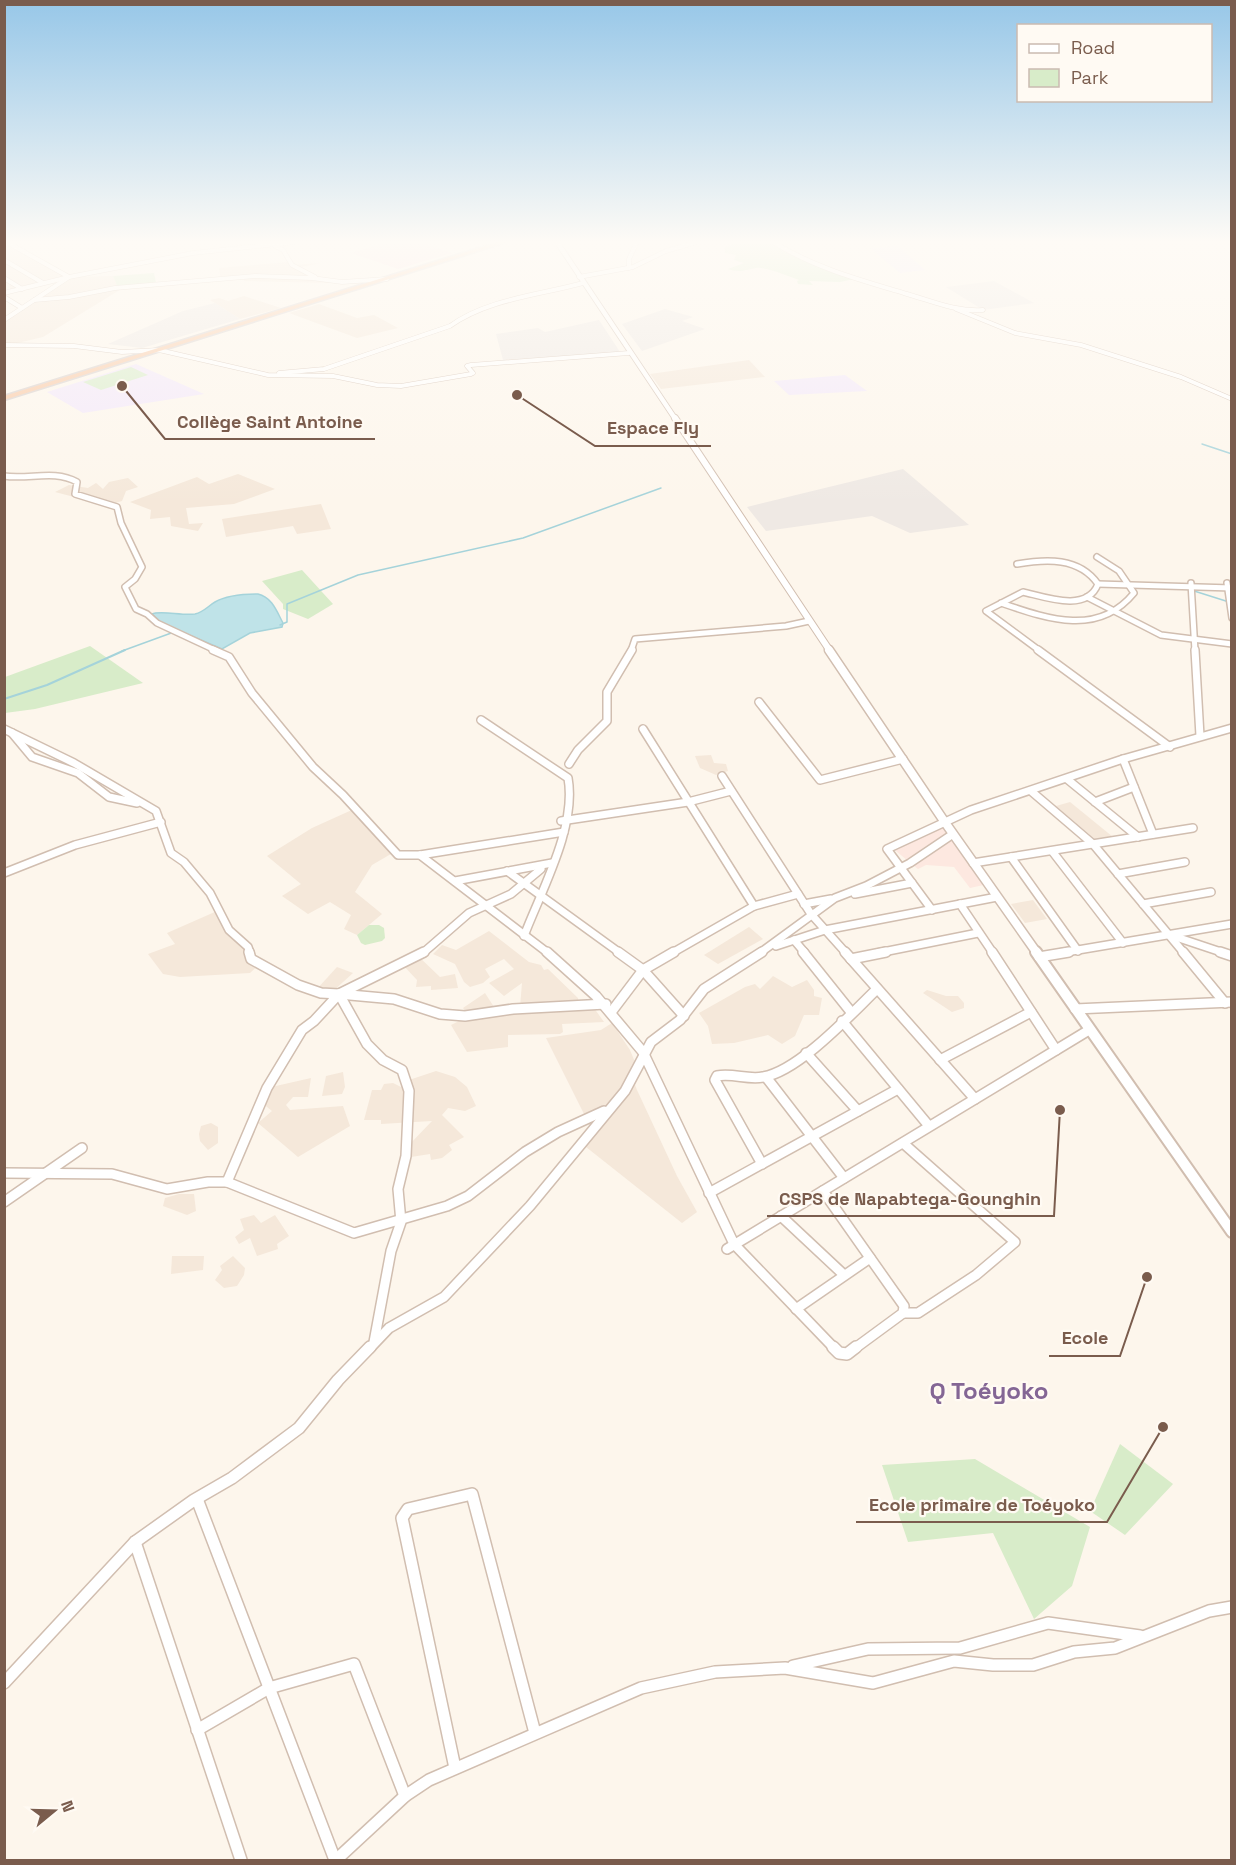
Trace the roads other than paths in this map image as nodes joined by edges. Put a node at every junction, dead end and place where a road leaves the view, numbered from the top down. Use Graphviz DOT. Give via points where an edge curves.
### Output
graph roads {
  1 [pos="227,329"];
  2 [pos="441,329"];
  3 [pos="613,329"];
  4 [pos="1005,329"];
  5 [pos="4,345"];
  6 [pos="159,350"];
  7 [pos="629,353"];
  8 [pos="268,375"];
  9 [pos="4,398"];
  10 [pos="1232,399"];
  11 [pos="4,476"];
  12 [pos="1097,557"];
  13 [pos="1017,564"];
  14 [pos="1098,584"];
  15 [pos="1131,585"];
  16 [pos="1192,585"];
  17 [pos="1228,587"];
  18 [pos="1087,597"];
  19 [pos="1001,603"];
  20 [pos="1114,613"];
  21 [pos="1232,618"];
  22 [pos="809,621"];
  23 [pos="1195,639"];
  24 [pos="1232,644"];
  25 [pos="759,702"];
  26 [pos="481,720"];
  27 [pos="1232,728"];
  28 [pos="643,729"];
  29 [pos="8,731"];
  30 [pos="1200,736"];
  31 [pos="1170,747"];
  32 [pos="903,759"];
  33 [pos="1124,759"];
  34 [pos="569,764"];
  35 [pos="722,776"];
  36 [pos="1067,779"];
  37 [pos="1134,787"];
  38 [pos="731,791"];
  39 [pos="1031,791"];
  40 [pos="688,802"];
  41 [pos="1095,802"];
  42 [pos="145,804"];
  43 [pos="564,821"];
  44 [pos="944,821"];
  45 [pos="161,822"];
  46 [pos="1193,828"];
  47 [pos="564,832"];
  48 [pos="953,834"];
  49 [pos="1153,834"];
  50 [pos="1138,837"];
  51 [pos="1093,844"];
  52 [pos="1052,851"];
  53 [pos="420,855"];
  54 [pos="1011,857"];
  55 [pos="1185,862"];
  56 [pos="552,863"];
  57 [pos="974,864"];
  58 [pos="541,868"];
  59 [pos="901,868"];
  60 [pos="507,871"];
  61 [pos="4,873"];
  62 [pos="1119,874"];
  63 [pos="455,881"];
  64 [pos="912,883"];
  65 [pos="525,884"];
  66 [pos="1211,892"];
  67 [pos="539,894"];
  68 [pos="798,894"];
  69 [pos="997,897"];
  70 [pos="837,898"];
  71 [pos="804,904"];
  72 [pos="960,904"];
  73 [pos="1143,904"];
  74 [pos="486,905"];
  75 [pos="754,906"];
  76 [pos="932,909"];
  77 [pos="811,914"];
  78 [pos="1232,924"];
  79 [pos="825,930"];
  80 [pos="978,933"];
  81 [pos="1169,935"];
  82 [pos="524,936"];
  83 [pos="794,940"];
  84 [pos="1123,943"];
  85 [pos="770,948"];
  86 [pos="1078,951"];
  87 [pos="1232,956"];
  88 [pos="1039,957"];
  89 [pos="851,959"];
  90 [pos="643,970"];
  91 [pos="877,989"];
  92 [pos="339,994"];
  93 [pos="1228,1003"];
  94 [pos="609,1008"];
  95 [pos="1075,1009"];
  96 [pos="851,1012"];
  97 [pos="1031,1012"];
  98 [pos="684,1016"];
  99 [pos="842,1021"];
  100 [pos="1089,1030"];
  101 [pos="1056,1050"];
  102 [pos="643,1052"];
  103 [pos="806,1053"];
  104 [pos="940,1060"];
  105 [pos="766,1077"];
  106 [pos="898,1089"];
  107 [pos="975,1099"];
  108 [pos="608,1108"];
  109 [pos="858,1111"];
  110 [pos="929,1126"];
  111 [pos="812,1136"];
  112 [pos="903,1143"];
  113 [pos="82,1148"];
  114 [pos="762,1164"];
  115 [pos="4,1173"];
  116 [pos="45,1174"];
  117 [pos="844,1178"];
  118 [pos="227,1182"];
  119 [pos="823,1191"];
  120 [pos="710,1193"];
  121 [pos="4,1202"];
  122 [pos="782,1216"];
  123 [pos="401,1218"];
  124 [pos="1232,1232"];
  125 [pos="730,1246"];
  126 [pos="870,1258"];
  127 [pos="844,1275"];
  128 [pos="796,1309"];
  129 [pos="903,1313"];
  130 [pos="374,1343"];
  131 [pos="197,1499"];
  132 [pos="135,1542"];
  133 [pos="1232,1607"];
  134 [pos="1143,1637"];
  135 [pos="785,1668"];
  136 [pos="4,1683"];
  137 [pos="269,1688"];
  138 [pos="197,1730"];
  139 [pos="535,1733"];
  140 [pos="455,1768"];
  141 [pos="405,1796"];
  142 [pos="241,1860"];
  143 [pos="336,1860"];
  1 -- 6 [label="highway"];
  2 -- 8 [label="street" via="324,369"];
  3 -- 7 [label="street"];
  4 -- 10 [label="street" via="1081,345 1181,377"];
  5 -- 6 [label="street" via="74,346 122,352"];
  6 -- 8 [label="street"];
  6 -- 9 [label="highway"];
  7 -- 8 [label="street" via="471,365 467,366 471,374 401,386 333,376"];
  7 -- 22 [label="street"];
  11 -- 53 [label="street" via="67,477 77,483 75,494 117,507 142,567 125,587 136,609 174,633 229,657 252,693 313,767 398,855"];
  12 -- 15 [label="street" via="1115,566"];
  13 -- 14 [label="street" via="1043,560 1067,563 1091,575"];
  14 -- 15 [label="street"];
  14 -- 18 [label="street"];
  15 -- 16 [label="street"];
  15 -- 20 [label="street" via="1134,593 1130,601"];
  16 -- 17 [label="street"];
  16 -- 23 [label="street"];
  17 -- 21 [label="street"];
  18 -- 19 [label="street" via="1060,601 1023,592"];
  18 -- 20 [label="street"];
  19 -- 20 [label="street" via="1058,619 1089,619"];
  19 -- 31 [label="street" via="986,611"];
  20 -- 23 [label="street" via="1161,635"];
  22 -- 32 [label="street"];
  22 -- 34 [label="street" via="635,639 608,692 607,721"];
  23 -- 24 [label="street"];
  23 -- 30 [label="street"];
  25 -- 32 [label="street" via="820,780"];
  26 -- 43 [label="street" via="568,778 572,789"];
  27 -- 30 [label="street"];
  28 -- 40 [label="street"];
  29 -- 42 [label="street"];
  29 -- 42 [label="street" via="32,757 78,773 109,798"];
  30 -- 31 [label="street"];
  31 -- 33 [label="street"];
  32 -- 44 [label="street"];
  33 -- 36 [label="street"];
  33 -- 37 [label="street"];
  35 -- 38 [label="street"];
  36 -- 39 [label="street"];
  36 -- 41 [label="street"];
  37 -- 41 [label="street"];
  37 -- 49 [label="street"];
  38 -- 40 [label="street"];
  38 -- 68 [label="street"];
  39 -- 44 [label="street"];
  39 -- 51 [label="street"];
  40 -- 43 [label="street"];
  40 -- 75 [label="street"];
  41 -- 50 [label="street"];
  42 -- 45 [label="street" via="156,811"];
  43 -- 47 [label="street"];
  44 -- 48 [label="street"];
  44 -- 59 [label="street" via="887,849"];
  45 -- 61 [label="street" via="75,845"];
  45 -- 92 [label="street" via="171,853 184,862 210,893 229,930 248,947 251,959 298,985"];
  46 -- 49 [label="street"];
  47 -- 53 [label="street"];
  47 -- 56 [label="street"];
  48 -- 57 [label="street"];
  48 -- 59 [label="street"];
  49 -- 50 [label="street"];
  50 -- 51 [label="street"];
  51 -- 52 [label="street"];
  51 -- 62 [label="street"];
  52 -- 54 [label="street"];
  52 -- 84 [label="street"];
  53 -- 63 [label="street"];
  54 -- 57 [label="street"];
  54 -- 86 [label="street"];
  55 -- 62 [label="street"];
  56 -- 60 [label="street"];
  56 -- 67 [label="street"];
  57 -- 69 [label="street"];
  58 -- 65 [label="street"];
  59 -- 64 [label="street"];
  59 -- 70 [label="street"];
  60 -- 63 [label="street"];
  60 -- 65 [label="street"];
  62 -- 73 [label="street"];
  63 -- 74 [label="street"];
  64 -- 70 [label="street"];
  64 -- 76 [label="street"];
  65 -- 67 [label="street"];
  65 -- 74 [label="street"];
  66 -- 73 [label="street"];
  67 -- 82 [label="street"];
  67 -- 90 [label="street"];
  68 -- 71 [label="street"];
  68 -- 75 [label="street"];
  69 -- 72 [label="street"];
  69 -- 88 [label="street"];
  70 -- 71 [label="street"];
  70 -- 77 [label="street"];
  71 -- 77 [label="street"];
  72 -- 76 [label="street"];
  72 -- 80 [label="street"];
  73 -- 81 [label="street"];
  74 -- 82 [label="street"];
  74 -- 92 [label="street" via="404,965"];
  75 -- 90 [label="street"];
  76 -- 79 [label="street"];
  77 -- 79 [label="street"];
  77 -- 85 [label="street"];
  78 -- 81 [label="street"];
  79 -- 83 [label="street"];
  79 -- 89 [label="street"];
  80 -- 89 [label="street"];
  80 -- 97 [label="street"];
  81 -- 84 [label="street"];
  81 -- 87 [label="street"];
  81 -- 93 [label="street"];
  82 -- 94 [label="street"];
  83 -- 85 [label="street"];
  83 -- 96 [label="street"];
  84 -- 86 [label="street"];
  85 -- 98 [label="street" via="704,989"];
  86 -- 88 [label="street"];
  88 -- 95 [label="street"];
  89 -- 91 [label="street"];
  90 -- 94 [label="street"];
  90 -- 98 [label="street"];
  91 -- 96 [label="street"];
  91 -- 104 [label="street"];
  92 -- 94 [label="street" via="394,999 440,1014 465,1016 513,1009"];
  92 -- 118 [label="street" via="302,1030 267,1088"];
  92 -- 123 [label="street" via="366,1042 382,1059 402,1070 408,1086 405,1156 398,1189"];
  93 -- 95 [label="street"];
  94 -- 102 [label="street"];
  95 -- 100 [label="street"];
  96 -- 99 [label="street"];
  97 -- 101 [label="street"];
  97 -- 104 [label="street"];
  98 -- 102 [label="street"];
  99 -- 103 [label="street"];
  99 -- 106 [label="street"];
  100 -- 101 [label="street"];
  100 -- 124 [label="street"];
  101 -- 107 [label="street"];
  102 -- 108 [label="street" via="624,1091"];
  102 -- 120 [label="street"];
  103 -- 105 [label="street"];
  103 -- 109 [label="street"];
  104 -- 107 [label="street"];
  105 -- 111 [label="street"];
  105 -- 114 [label="street" via="724,1074 715,1080"];
  106 -- 109 [label="street"];
  106 -- 110 [label="street"];
  107 -- 110 [label="street"];
  108 -- 123 [label="street" via="525,1152 468,1196"];
  108 -- 130 [label="street" via="530,1206 452,1289 439,1301 398,1322"];
  109 -- 111 [label="street"];
  110 -- 112 [label="street"];
  111 -- 114 [label="street"];
  111 -- 117 [label="street"];
  112 -- 117 [label="street"];
  112 -- 129 [label="street" via="1015,1242 976,1275 918,1313"];
  113 -- 116 [label="street"];
  114 -- 120 [label="street"];
  115 -- 116 [label="street"];
  116 -- 118 [label="street" via="112,1174 167,1189"];
  116 -- 121 [label="street"];
  117 -- 119 [label="street"];
  118 -- 123 [label="street" via="354,1233"];
  119 -- 122 [label="street"];
  119 -- 126 [label="street"];
  120 -- 125 [label="street"];
  122 -- 125 [label="street"];
  122 -- 127 [label="street"];
  123 -- 130 [label="street" via="389,1258"];
  125 -- 128 [label="street"];
  126 -- 127 [label="street"];
  126 -- 129 [label="street" via="904,1306"];
  127 -- 128 [label="street"];
  128 -- 129 [label="street" via="839,1353 848,1354"];
  130 -- 131 [label="street" via="299,1428 258,1461"];
  131 -- 132 [label="street"];
  131 -- 137 [label="street"];
  132 -- 136 [label="street"];
  132 -- 138 [label="street"];
  133 -- 134 [label="street" via="1209,1611"];
  134 -- 135 [label="street" via="1048,1623 960,1648 868,1649"];
  134 -- 135 [label="street" via="1115,1648 1074,1652 1033,1665 954,1661 873,1683"];
  135 -- 139 [label="street" via="715,1672 641,1688"];
  137 -- 138 [label="street"];
  137 -- 141 [label="street" via="354,1664"];
  137 -- 143 [label="street"];
  138 -- 142 [label="street"];
  139 -- 140 [label="street"];
  139 -- 140 [label="street" via="472,1494 408,1509 402,1518"];
  140 -- 141 [label="street"];
  141 -- 143 [label="street"];
}
